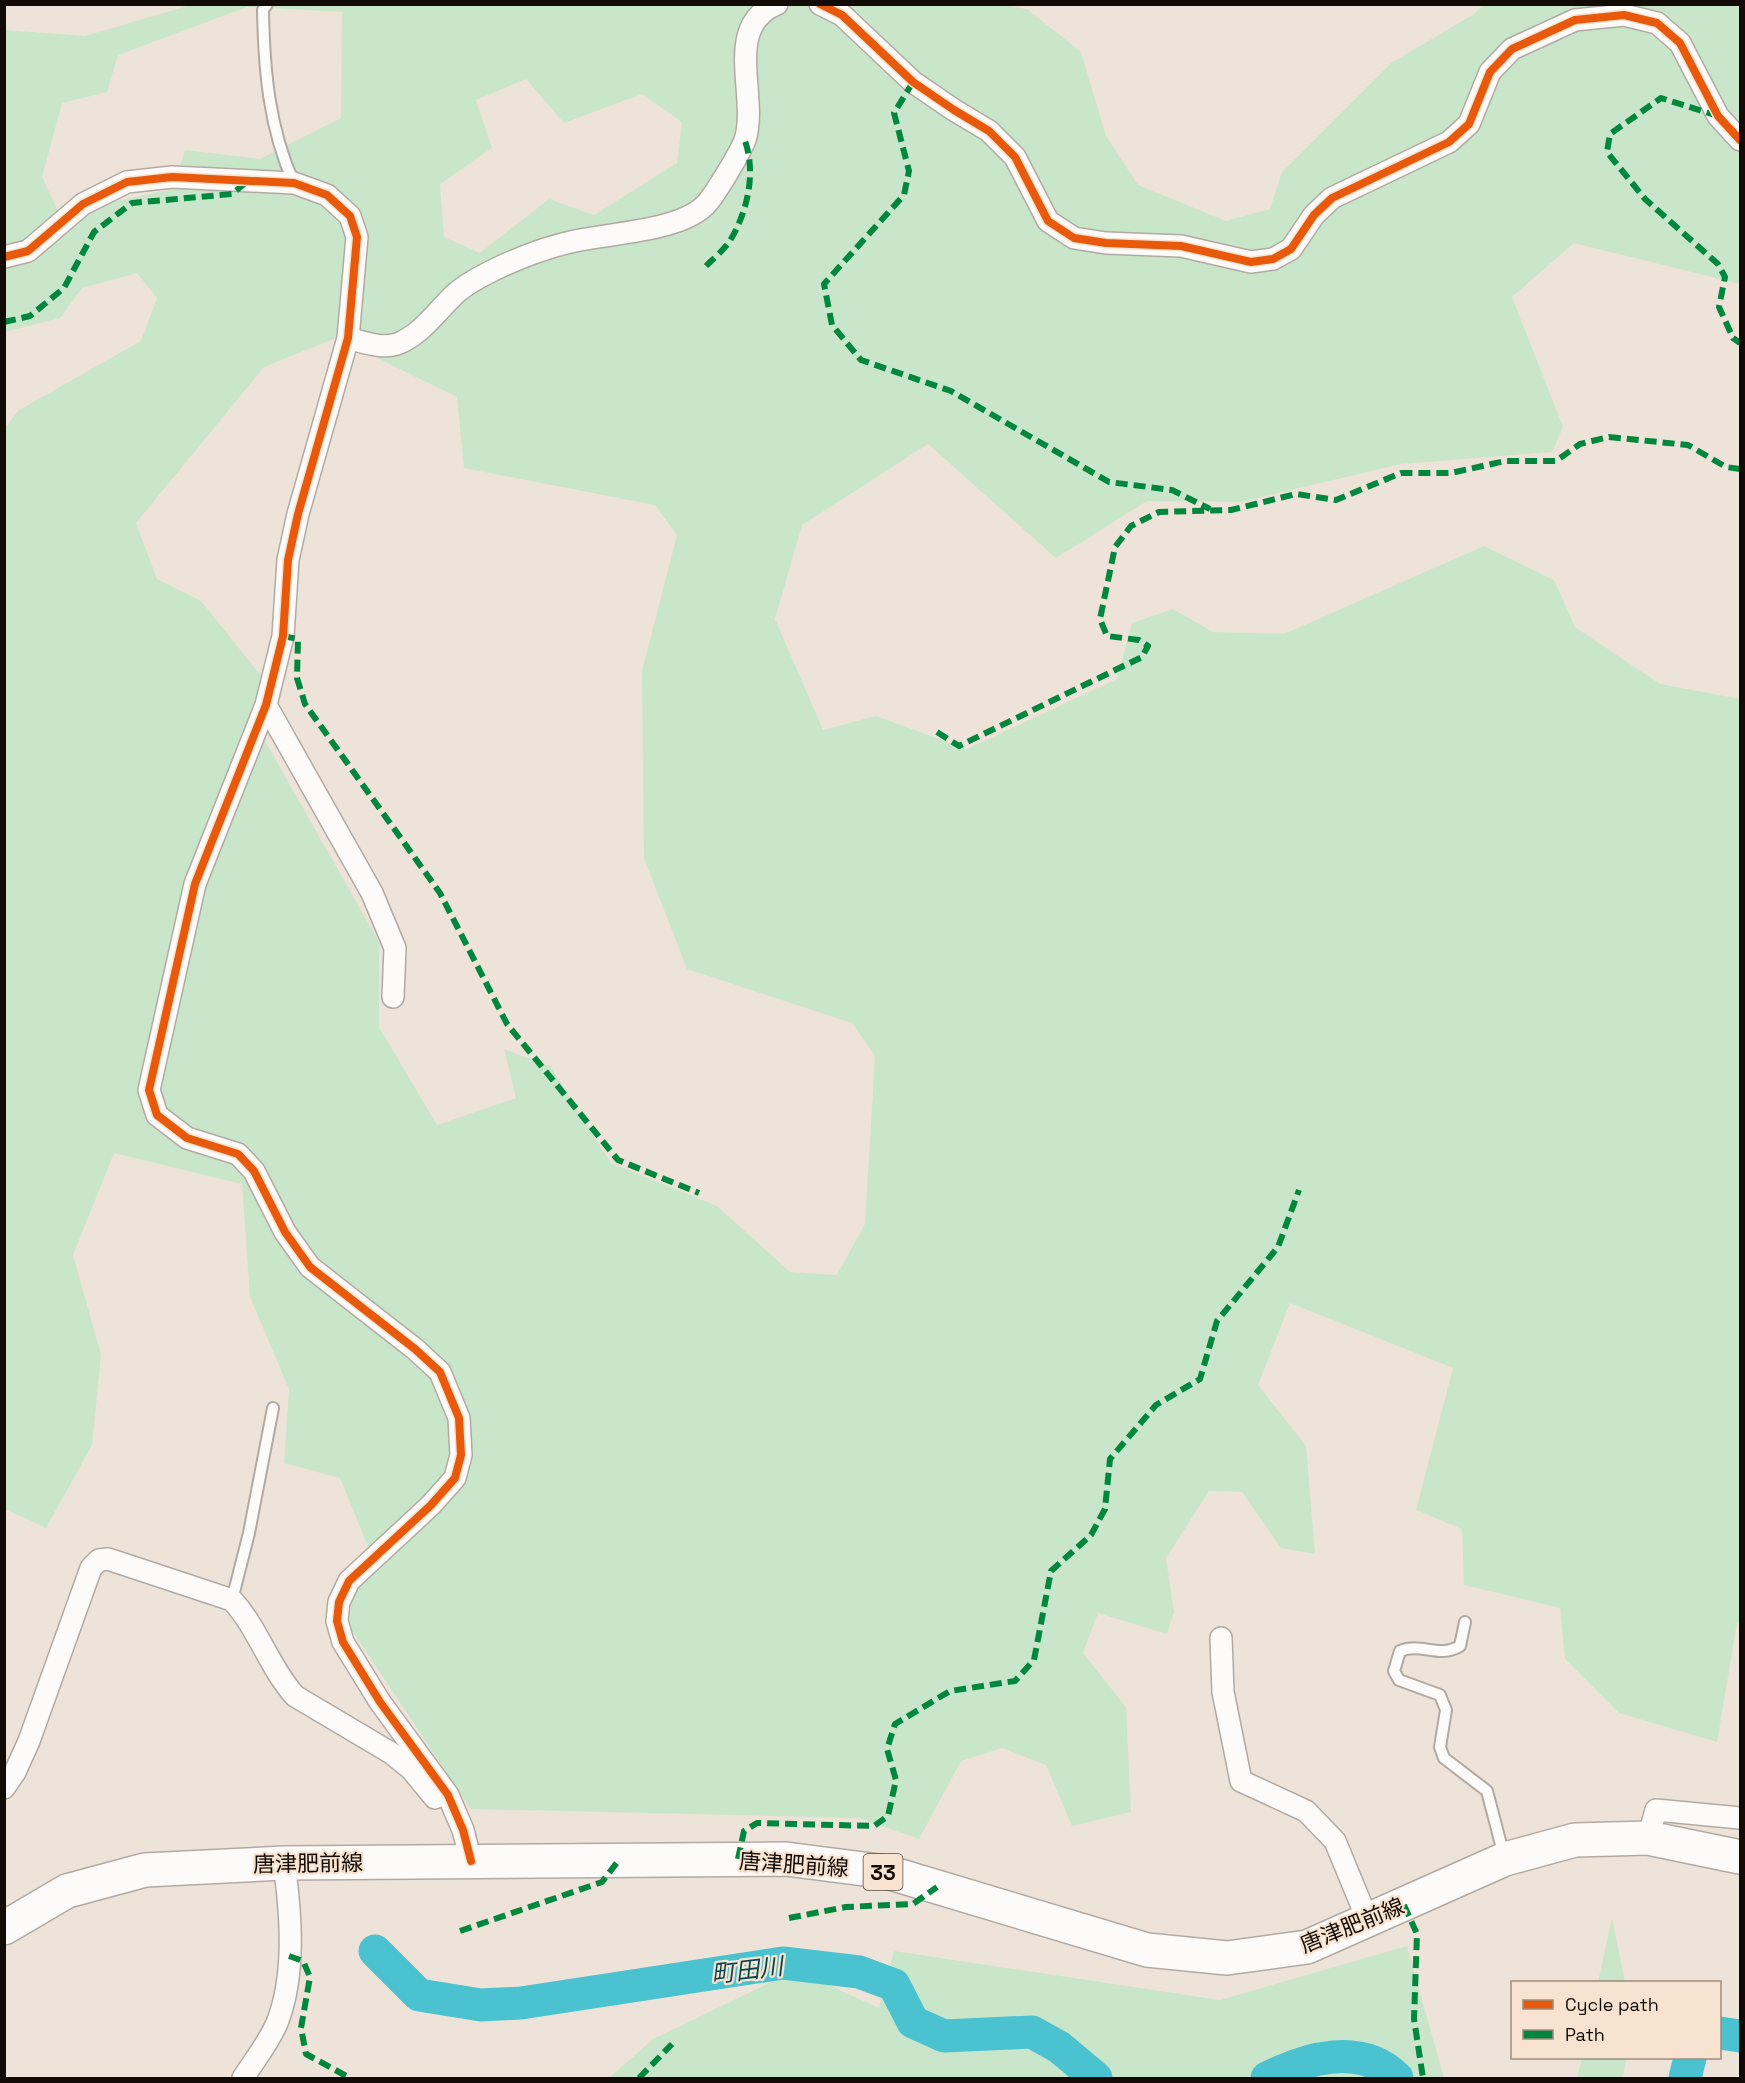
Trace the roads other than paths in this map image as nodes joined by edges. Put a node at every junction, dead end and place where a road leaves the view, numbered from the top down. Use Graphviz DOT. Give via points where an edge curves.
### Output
graph roads {
  1 [pos="267,4"];
  2 [pos="777,4"];
  3 [pos="820,4"];
  4 [pos="1740,141"];
  5 [pos="294,183"];
  6 [pos="4,257"];
  7 [pos="348,338"];
  8 [pos="266,705"];
  9 [pos="393,997"];
  10 [pos="273,1408"];
  11 [pos="232,1600"];
  12 [pos="1465,1622"];
  13 [pos="1221,1638"];
  14 [pos="4,1788"];
  15 [pos="1740,1818"];
  16 [pos="1648,1838"];
  17 [pos="467,1845"];
  18 [pos="1740,1857"];
  19 [pos="1505,1859"];
  20 [pos="284,1863"];
  21 [pos="1368,1921"];
  22 [pos="4,1928"];
  23 [pos="243,2079"];
  1 -- 5 [label="lane" via="263,10 264,62 280,152"];
  2 -- 7 [label="street" via="752,23 745,47 749,115 745,141 707,204 676,223 573,241 501,266 457,292 424,327 397,344 374,345"];
  3 -- 4 [label="street" via="842,15 913,82 989,131 1015,157 1048,221 1074,238 1106,243 1180,246 1251,262 1274,259 1291,249 1314,215 1332,198 1449,142 1469,124 1490,72 1512,49 1575,20 1624,15 1657,23 1680,43 1718,116"];
  5 -- 6 [label="street" via="172,177 127,182 83,204 28,250"];
  5 -- 7 [label="street" via="327,195 350,216 357,237"];
  7 -- 8 [label="street" via="298,514 288,560 283,636"];
  8 -- 9 [label="street" via="372,893 395,948"];
  8 -- 17 [label="street" via="195,884 149,1090 157,1115 187,1138 238,1154 254,1171 285,1232 309,1267 440,1372 459,1418 461,1455 455,1478 349,1581 339,1602 337,1621 343,1642 380,1702 448,1795"];
  10 -- 11 [label="lane"];
  11 -- 14 [label="street" via="108,1559 99,1560 91,1568 29,1741"];
  11 -- 17 [label="street" via="295,1696 391,1753 411,1770"];
  12 -- 19 [label="lane" via="1460,1646 1449,1653 1409,1648 1400,1651 1394,1671 1399,1680 1440,1695 1446,1710 1440,1747 1444,1758 1487,1791"];
  13 -- 21 [label="street" via="1223,1692 1241,1781 1306,1811 1335,1841"];
  15 -- 16 [label="street" via="1656,1810"];
  16 -- 18 [label="main road, 唐津肥前線 / 33"];
  16 -- 19 [label="main road, 唐津肥前線 / 33" via="1575,1840"];
  17 -- 20 [label="main road, 唐津肥前線 / 33"];
  17 -- 21 [label="main road, 唐津肥前線 / 33" via="786,1859 876,1871 1147,1950 1227,1958 1307,1947"];
  19 -- 21 [label="main road, 唐津肥前線 / 33"];
  20 -- 22 [label="main road, 唐津肥前線 / 33" via="145,1870 67,1891"];
  20 -- 23 [label="street" via="289,1956 286,1994 276,2025"];
}
